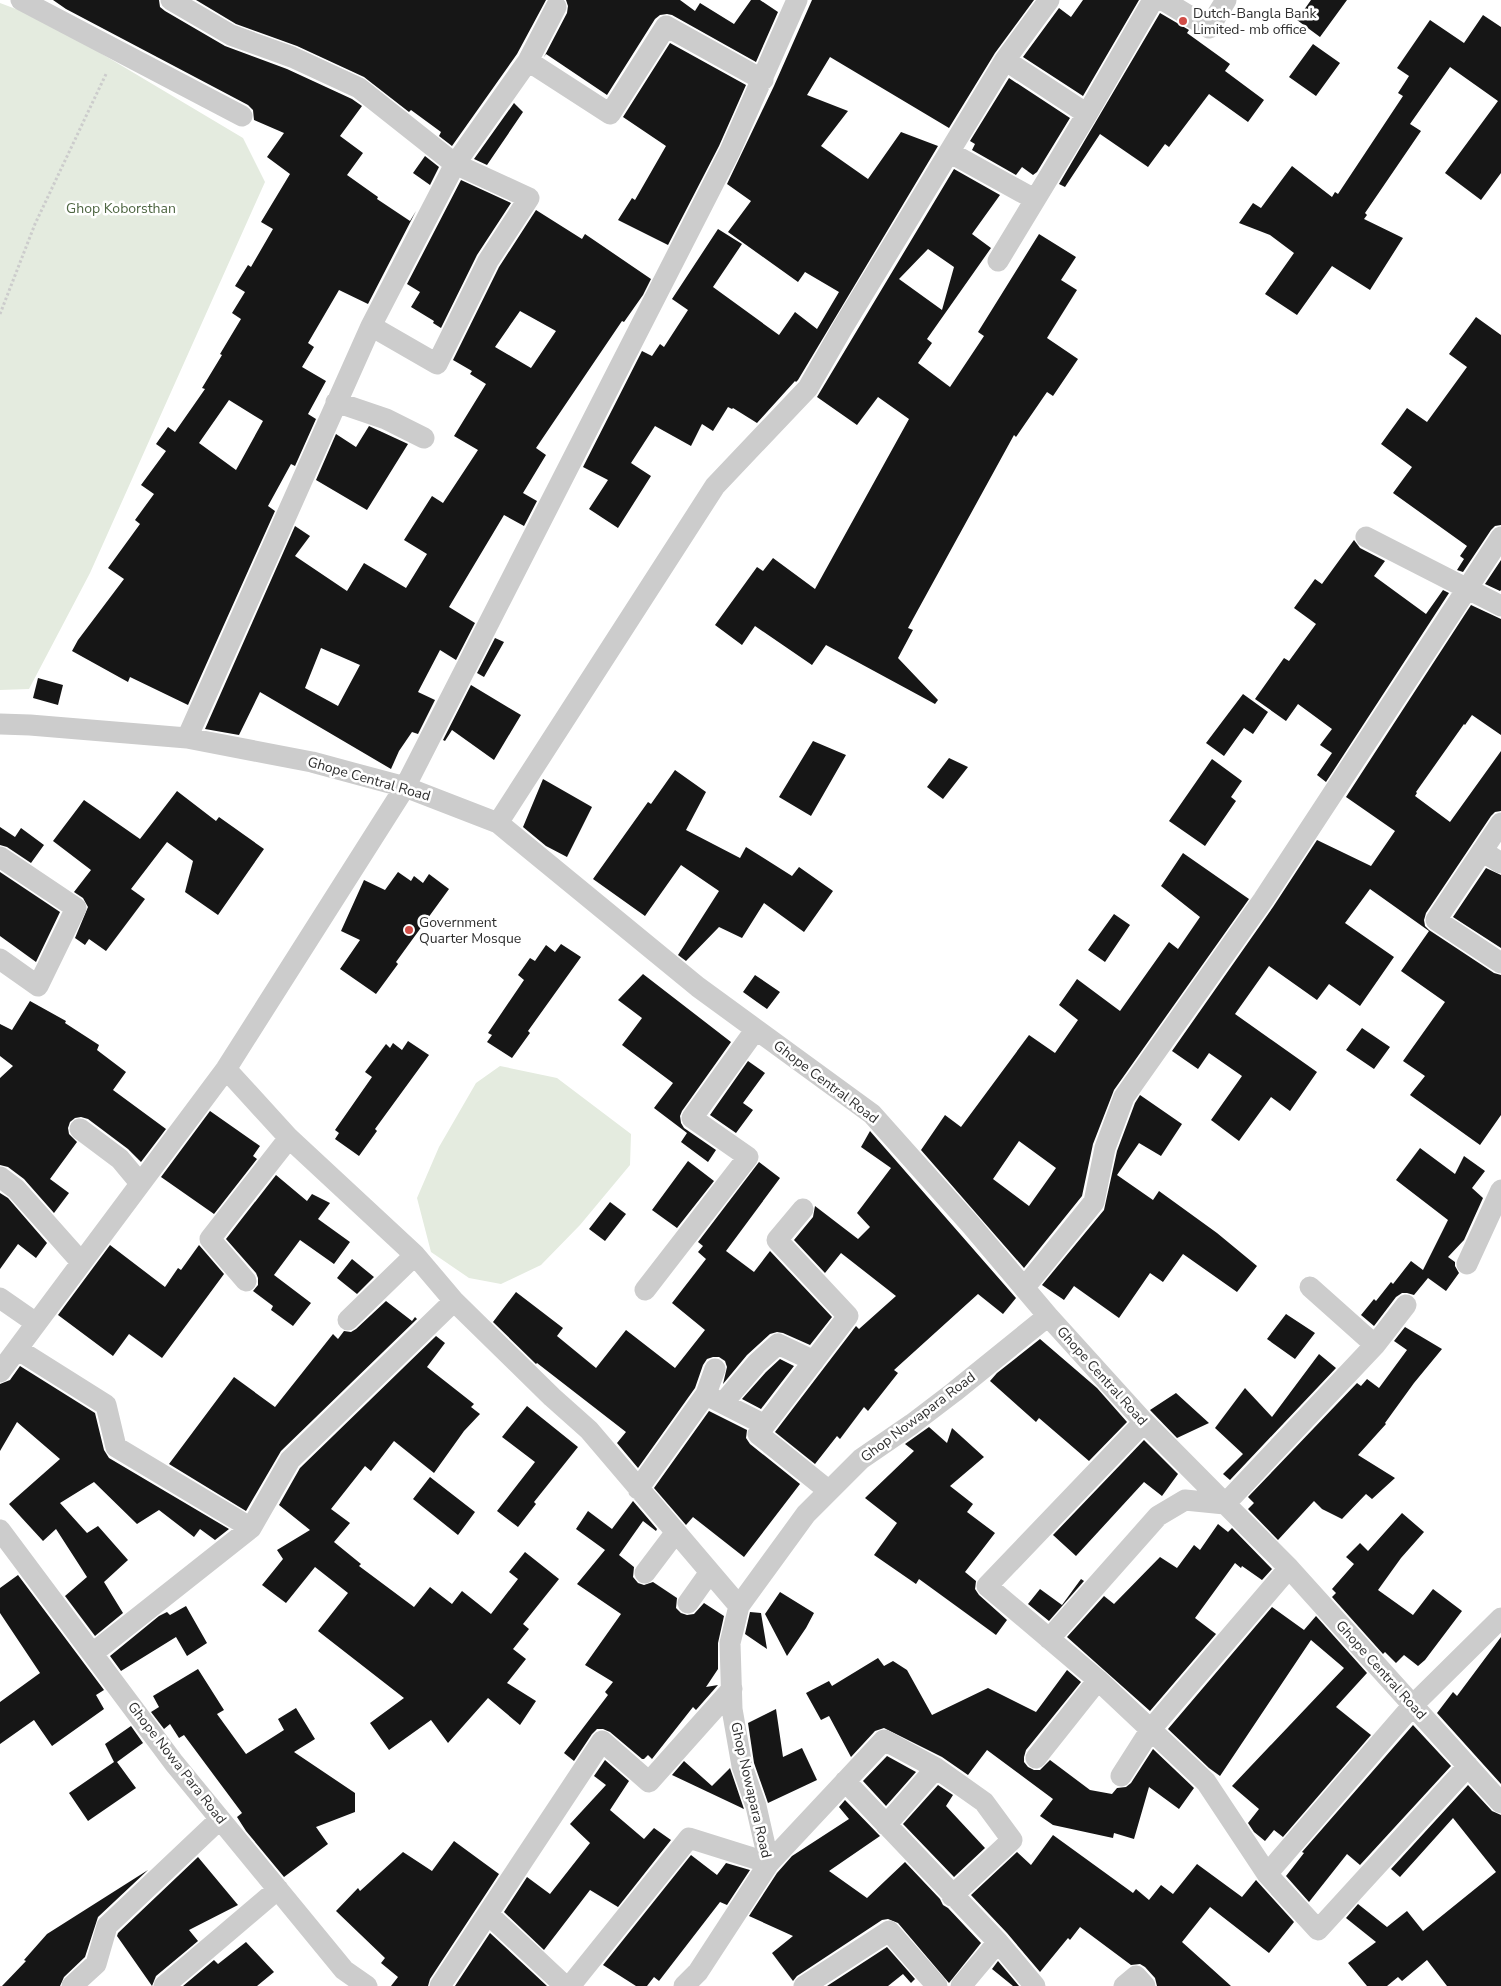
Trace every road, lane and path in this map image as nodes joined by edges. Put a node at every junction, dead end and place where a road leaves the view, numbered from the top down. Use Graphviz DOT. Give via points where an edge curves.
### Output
graph roads {
  1 [pos="21,0"];
  2 [pos="171,0"];
  3 [pos="797,0"];
  4 [pos="1049,0"];
  5 [pos="1153,0"];
  6 [pos="1163,0"];
  7 [pos="1226,0"];
  8 [pos="554,2"];
  9 [pos="1005,60"];
  10 [pos="528,61"];
  11 [pos="106,74"];
  12 [pos="763,80"];
  13 [pos="1087,114"];
  14 [pos="242,116"];
  15 [pos="949,152"];
  16 [pos="455,164"];
  17 [pos="1034,199"];
  18 [pos="998,261"];
  19 [pos="0,314"];
  20 [pos="371,326"];
  21 [pos="336,402"];
  22 [pos="424,438"];
  23 [pos="1366,537"];
  24 [pos="1501,537"];
  25 [pos="1466,588"];
  26 [pos="1501,606"];
  27 [pos="0,724"];
  28 [pos="187,738"];
  29 [pos="405,787"];
  30 [pos="1501,822"];
  31 [pos="498,823"];
  32 [pos="1482,851"];
  33 [pos="0,858"];
  34 [pos="1501,863"];
  35 [pos="0,959"];
  36 [pos="1501,963"];
  37 [pos="752,1036"];
  38 [pos="226,1069"];
  39 [pos="80,1129"];
  40 [pos="289,1138"];
  41 [pos="0,1177"];
  42 [pos="140,1183"];
  43 [pos="1501,1190"];
  44 [pos="803,1209"];
  45 [pos="415,1255"];
  46 [pos="81,1262"];
  47 [pos="1467,1264"];
  48 [pos="246,1280"];
  49 [pos="1310,1287"];
  50 [pos="1024,1288"];
  51 [pos="645,1290"];
  52 [pos="0,1298"];
  53 [pos="454,1301"];
  54 [pos="1406,1305"];
  55 [pos="1048,1316"];
  56 [pos="348,1320"];
  57 [pos="36,1323"];
  58 [pos="1375,1345"];
  59 [pos="17,1349"];
  60 [pos="814,1361"];
  61 [pos="715,1369"];
  62 [pos="0,1372"];
  63 [pos="714,1399"];
  64 [pos="1144,1422"];
  65 [pos="765,1425"];
  66 [pos="638,1489"];
  67 [pos="829,1491"];
  68 [pos="1225,1504"];
  69 [pos="251,1528"];
  70 [pos="0,1530"];
  71 [pos="676,1532"];
  72 [pos="1289,1568"];
  73 [pos="710,1572"];
  74 [pos="646,1573"];
  75 [pos="688,1603"];
  76 [pos="738,1606"];
  77 [pos="1501,1618"];
  78 [pos="1049,1639"];
  79 [pos="93,1653"];
  80 [pos="1098,1680"];
  81 [pos="732,1690"];
  82 [pos="1413,1705"];
  83 [pos="1151,1729"];
  84 [pos="1036,1758"];
  85 [pos="1468,1766"];
  86 [pos="936,1768"];
  87 [pos="1121,1776"];
  88 [pos="845,1781"];
  89 [pos="1501,1803"];
  90 [pos="220,1819"];
  91 [pos="886,1825"];
  92 [pos="768,1863"];
  93 [pos="1267,1874"];
  94 [pos="278,1889"];
  95 [pos="952,1896"];
  96 [pos="488,1914"];
  97 [pos="998,1942"];
  98 [pos="72,1986"];
  99 [pos="164,1986"];
  100 [pos="367,1986"];
  101 [pos="440,1986"];
  102 [pos="565,1986"];
  103 [pos="570,1986"];
  104 [pos="684,1986"];
  105 [pos="804,1986"];
  106 [pos="937,1986"];
  107 [pos="961,1986"];
  108 [pos="1034,1986"];
  109 [pos="1124,1986"];
  110 [pos="1145,1986"];
  1 -- 14 [label="street"];
  2 -- 16 [label="street" via="231,34 292,57 359,88"];
  3 -- 12 [label="street"];
  4 -- 9 [label="street"];
  5 -- 13 [label="street"];
  6 -- 7 [label="street" via="1209,28"];
  8 -- 10 [label="street"];
  9 -- 13 [label="street"];
  9 -- 15 [label="street"];
  10 -- 12 [label="street" via="610,114 666,26"];
  10 -- 16 [label="street"];
  11 -- 19 [label="path" via="35,224"];
  12 -- 29 [label="street" via="730,151"];
  13 -- 17 [label="street"];
  15 -- 17 [label="street"];
  15 -- 31 [label="street" via="808,388 715,486"];
  16 -- 20 [label="street"];
  16 -- 20 [label="street" via="529,198 488,261 437,364"];
  17 -- 18 [label="street"];
  20 -- 21 [label="street"];
  21 -- 22 [label="street" via="386,419"];
  21 -- 28 [label="street"];
  23 -- 25 [label="street"];
  24 -- 25 [label="street"];
  25 -- 26 [label="street"];
  25 -- 50 [label="street" via="1262,900 1124,1097 1106,1148 1094,1202"];
  27 -- 28 [label="street, Ghope Central Road"];
  28 -- 29 [label="street, Ghope Central Road" via="312,762"];
  29 -- 31 [label="street, Ghope Central Road"];
  29 -- 38 [label="street"];
  30 -- 32 [label="street"];
  31 -- 50 [label="street, Ghope Central Road" via="698,987 872,1114"];
  32 -- 34 [label="street"];
  32 -- 36 [label="street" via="1436,920"];
  33 -- 35 [label="street" via="76,908 38,986"];
  37 -- 51 [label="street" via="692,1118 748,1157"];
  38 -- 40 [label="street"];
  38 -- 42 [label="street"];
  39 -- 42 [label="street" via="120,1159"];
  40 -- 45 [label="street"];
  40 -- 48 [label="street" via="210,1238"];
  41 -- 46 [label="street" via="16,1189"];
  42 -- 46 [label="street"];
  43 -- 47 [label="street"];
  44 -- 60 [label="street" via="777,1240 848,1316"];
  45 -- 53 [label="street"];
  45 -- 56 [label="street"];
  46 -- 57 [label="street"];
  49 -- 58 [label="street"];
  50 -- 55 [label="street, Ghope Central Road"];
  52 -- 57 [label="street"];
  53 -- 66 [label="street" via="589,1430"];
  53 -- 69 [label="street" via="290,1460"];
  54 -- 58 [label="street"];
  55 -- 64 [label="street, Ghope Central Road"];
  55 -- 67 [label="street, Ghop Nowapara Road" via="912,1424 860,1459"];
  57 -- 59 [label="street"];
  58 -- 68 [label="street"];
  59 -- 62 [label="street"];
  59 -- 69 [label="street" via="106,1404 116,1447"];
  60 -- 63 [label="street" via="778,1344"];
  60 -- 65 [label="street"];
  61 -- 63 [label="street"];
  63 -- 65 [label="street"];
  63 -- 66 [label="street"];
  64 -- 68 [label="street, Ghope Central Road"];
  64 -- 78 [label="street" via="987,1586"];
  65 -- 67 [label="street" via="758,1434"];
  66 -- 71 [label="street"];
  67 -- 76 [label="street, Ghop Nowapara Road" via="806,1514"];
  68 -- 72 [label="street, Ghope Central Road"];
  68 -- 78 [label="street" via="1185,1500 1158,1516"];
  69 -- 79 [label="street"];
  70 -- 79 [label="street, Ghope Nowa Para Road"];
  71 -- 73 [label="street"];
  71 -- 74 [label="street"];
  72 -- 82 [label="street, Ghope Central Road"];
  72 -- 83 [label="street"];
  73 -- 75 [label="street"];
  73 -- 76 [label="street"];
  76 -- 81 [label="street, Ghop Nowapara Road" via="730,1643"];
  77 -- 82 [label="street"];
  78 -- 80 [label="street"];
  79 -- 90 [label="street, Ghope Nowa Para Road" via="174,1763"];
  80 -- 83 [label="street"];
  80 -- 84 [label="street"];
  81 -- 92 [label="street, Ghop Nowapara Road" via="742,1766 756,1806"];
  81 -- 96 [label="street" via="649,1782 602,1741"];
  82 -- 85 [label="street, Ghope Central Road"];
  82 -- 93 [label="street"];
  83 -- 87 [label="street"];
  83 -- 93 [label="street" via="1206,1782"];
  85 -- 89 [label="street, Ghope Central Road"];
  85 -- 93 [label="street" via="1318,1930"];
  86 -- 88 [label="street" via="884,1740"];
  86 -- 91 [label="street"];
  86 -- 95 [label="street" via="984,1802 1012,1840"];
  88 -- 91 [label="street"];
  88 -- 92 [label="street"];
  90 -- 94 [label="street, Ghope Nowa Para Road"];
  90 -- 98 [label="street" via="107,1926 96,1964"];
  91 -- 95 [label="street"];
  92 -- 103 [label="street" via="689,1838"];
  92 -- 104 [label="street, Ghop Nowapara Road" via="698,1972"];
  94 -- 99 [label="street"];
  94 -- 100 [label="street, Ghope Nowa Para Road" via="344,1970"];
  95 -- 97 [label="street"];
  96 -- 101 [label="street"];
  96 -- 102 [label="street"];
  97 -- 107 [label="street"];
  97 -- 108 [label="street"];
  105 -- 106 [label="street" via="889,1930"];
  109 -- 110 [label="street" via="1136,1976"];
}
